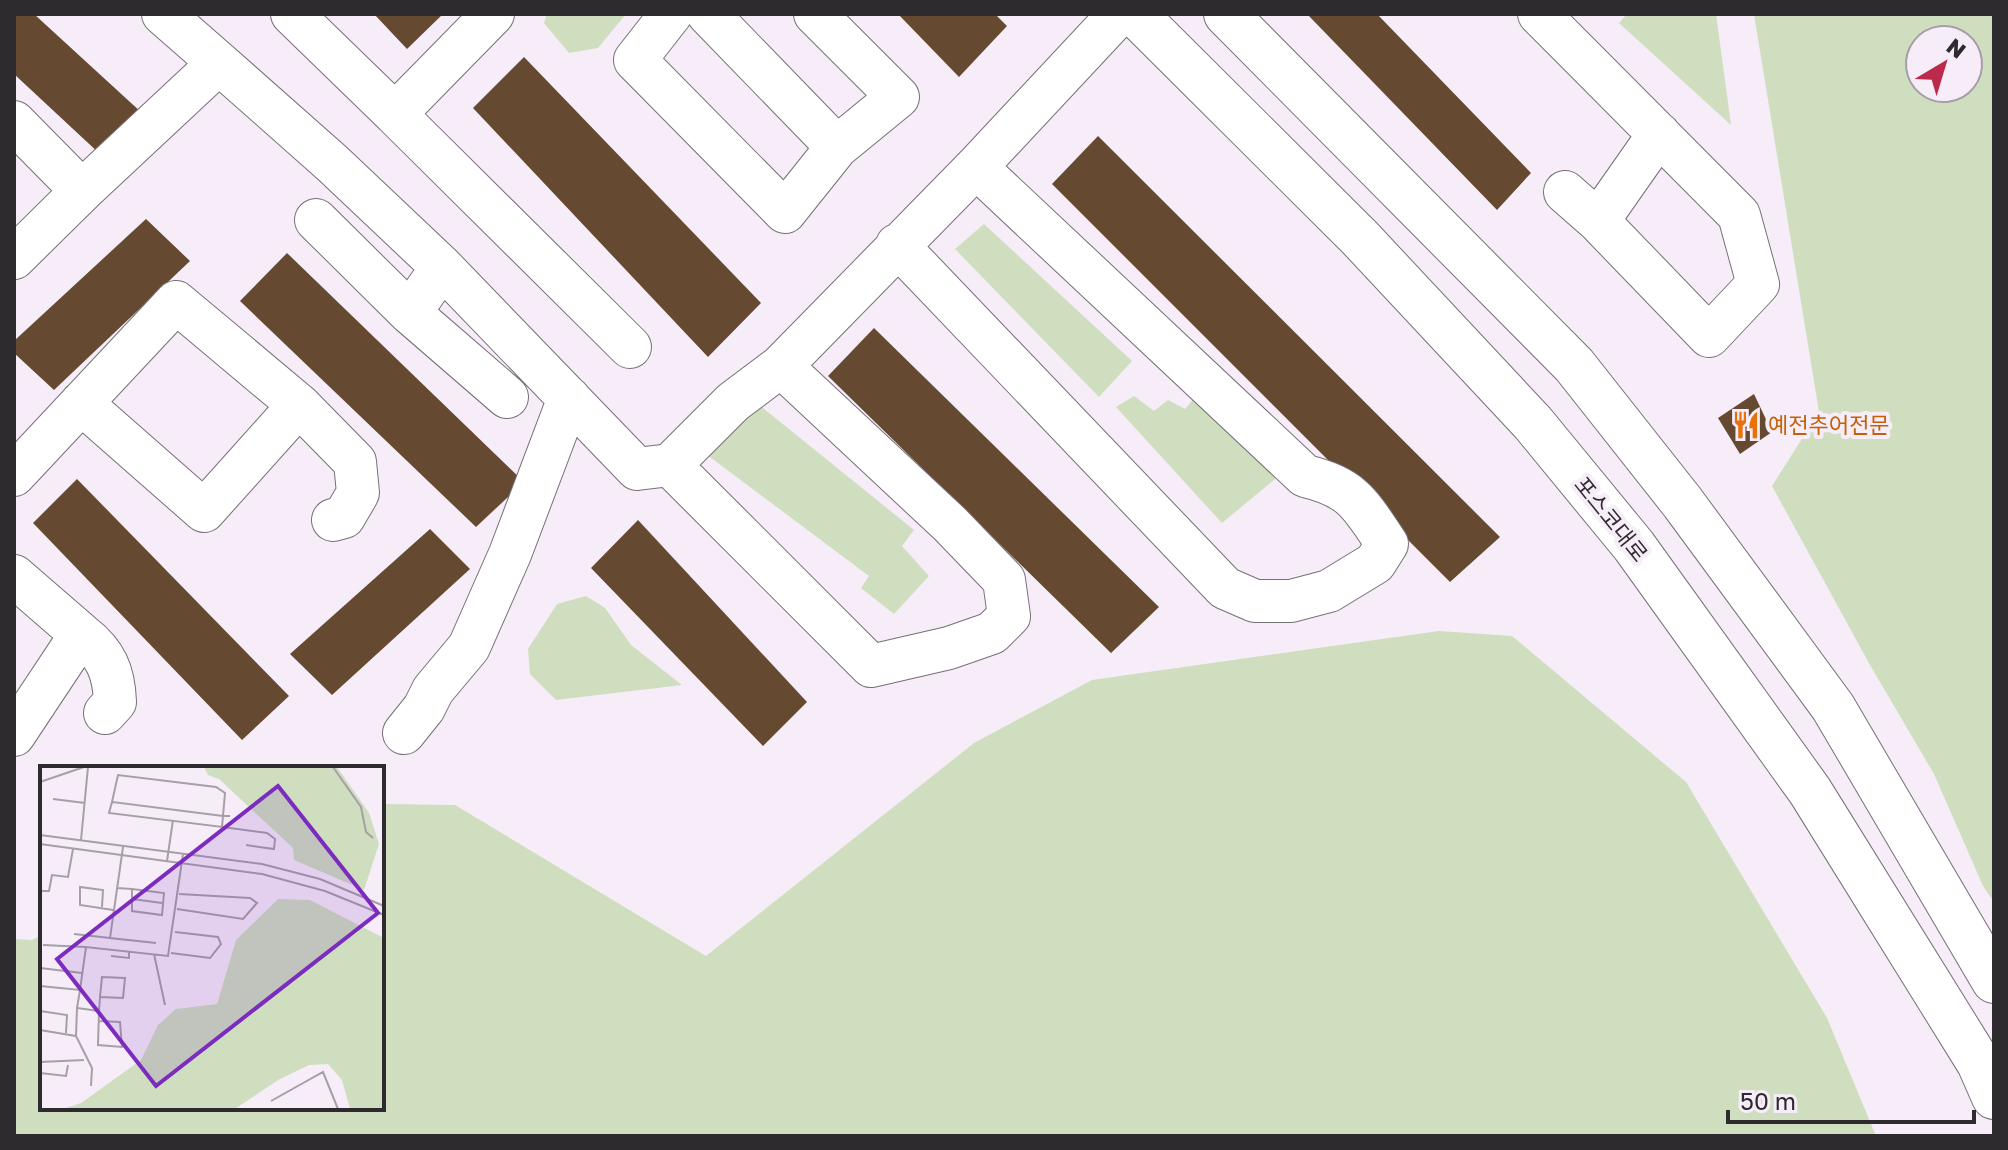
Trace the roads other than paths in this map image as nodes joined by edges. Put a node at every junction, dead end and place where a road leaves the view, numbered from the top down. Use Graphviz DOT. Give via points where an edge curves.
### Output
graph roads {
  1 [pos="163,14"];
  2 [pos="292,14"];
  3 [pos="493,14"];
  4 [pos="671,14"];
  5 [pos="708,14"];
  6 [pos="815,14"];
  7 [pos="1119,14"];
  8 [pos="1135,14"];
  9 [pos="1226,14"];
  10 [pos="1539,14"];
  11 [pos="219,63"];
  12 [pos="395,114"];
  13 [pos="14,122"];
  14 [pos="1659,134"];
  15 [pos="837,147"];
  16 [pos="976,167"];
  17 [pos="82,191"];
  18 [pos="1565,192"];
  19 [pos="316,220"];
  20 [pos="1598,221"];
  21 [pos="897,245"];
  22 [pos="14,258"];
  23 [pos="442,267"];
  24 [pos="410,313"];
  25 [pos="630,347"];
  26 [pos="781,366"];
  27 [pos="507,397"];
  28 [pos="569,398"];
  29 [pos="81,403"];
  30 [pos="299,405"];
  31 [pos="670,465"];
  32 [pos="14,475"];
  33 [pos="333,520"];
  34 [pos="14,576"];
  35 [pos="81,634"];
  36 [pos="105,713"];
  37 [pos="404,733"];
  38 [pos="14,735"];
  39 [pos="1994,981"];
  40 [pos="1994,1097"];
  1 -- 11 [label="lane"];
  2 -- 12 [label="lane"];
  3 -- 12 [label="lane"];
  4 -- 15 [label="lane" via="635,60 785,212"];
  5 -- 15 [label="lane"];
  6 -- 15 [label="lane" via="898,97"];
  7 -- 16 [label="lane"];
  8 -- 40 [label="main road, 포스코대로" via="1360,238 1533,423 1634,546 1810,791 1979,1063"];
  9 -- 39 [label="main road" via="1574,365 1833,707"];
  10 -- 14 [label="lane"];
  11 -- 17 [label="lane"];
  11 -- 23 [label="lane"];
  12 -- 25 [label="lane"];
  13 -- 17 [label="lane"];
  14 -- 20 [label="lane"];
  14 -- 20 [label="lane" via="1739,215 1758,284 1709,336"];
  16 -- 21 [label="lane"];
  16 -- 21 [label="lane" via="1305,476 1334,483 1361,505 1387,544 1375,563 1329,591 1291,601 1255,601 1225,588"];
  17 -- 22 [label="lane"];
  18 -- 20 [label="lane"];
  19 -- 24 [label="lane"];
  21 -- 26 [label="lane"];
  23 -- 24 [label="lane"];
  23 -- 28 [label="lane"];
  24 -- 27 [label="lane"];
  26 -- 31 [label="lane" via="733,402"];
  26 -- 31 [label="lane" via="1004,580 1009,616 992,633 933,654 871,666"];
  28 -- 31 [label="lane" via="637,469"];
  28 -- 37 [label="lane" via="476,654 433,690"];
  29 -- 30 [label="lane" via="176,302"];
  29 -- 30 [label="lane" via="204,511"];
  29 -- 32 [label="lane"];
  30 -- 33 [label="lane" via="355,462 358,493 344,517"];
  34 -- 35 [label="lane"];
  35 -- 36 [label="lane" via="110,665 115,702"];
  35 -- 38 [label="lane"];
}
